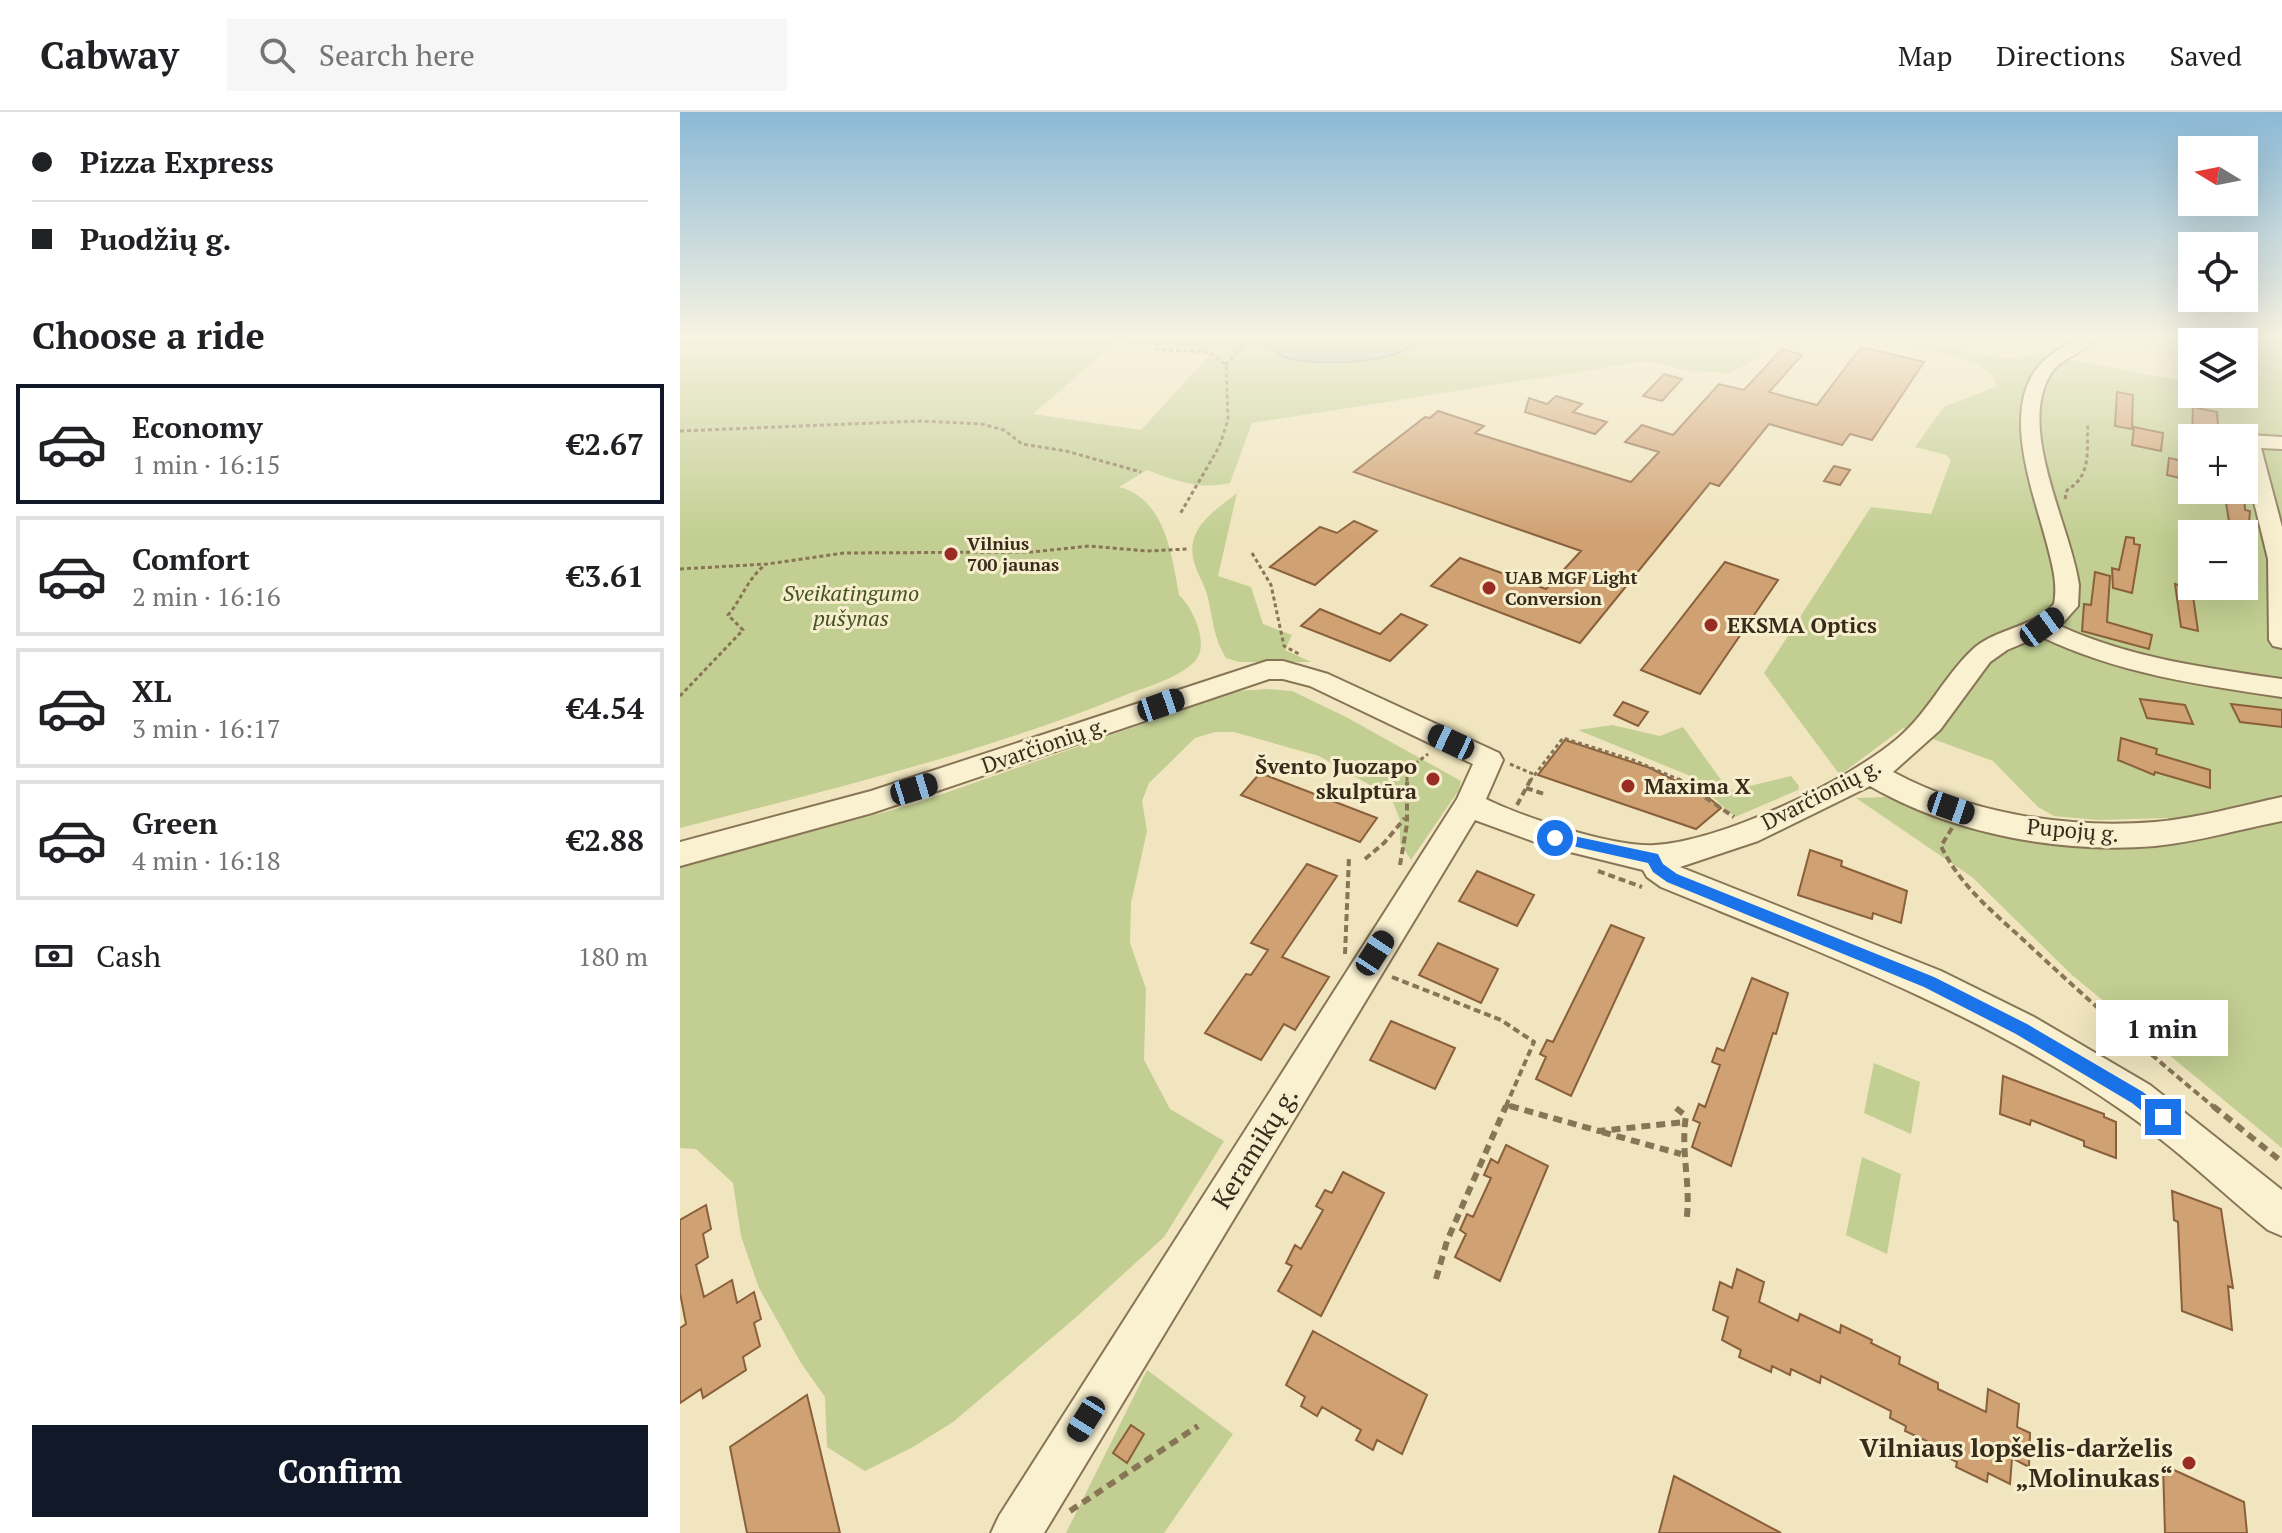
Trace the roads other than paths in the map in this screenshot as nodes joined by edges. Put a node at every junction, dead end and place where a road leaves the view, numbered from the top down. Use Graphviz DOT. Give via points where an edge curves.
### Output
graph roads {
  1 [pos="2032,404"];
  2 [pos="2282,443"];
  3 [pos="2042,627"];
  4 [pos="2282,640"];
  5 [pos="2282,688"];
  6 [pos="1489,760"];
  7 [pos="1871,773"];
  8 [pos="1469,804"];
  9 [pos="2282,809"];
  10 [pos="680,854"];
  11 [pos="1653,858"];
  12 [pos="2282,1216"];
  13 [pos="1016,1533"];
  1 -- 3 [label="street, Dvarčionių g." via="2034,444 2069,596 2061,613"];
  2 -- 4 [label="street" via="2249,441 2279,559"];
  3 -- 5 [label="street" via="2121,657 2219,680"];
  3 -- 7 [label="street, Dvarčionių g." via="1988,650 1923,730"];
  6 -- 8 [label="street, Keramikų g."];
  6 -- 10 [label="street, Dvarčionių g." via="1311,677 1267,670 923,786"];
  7 -- 9 [label="street, Pupojų g." via="1968,814 2109,836 2157,834"];
  7 -- 11 [label="street, Dvarčionių g." via="1747,831"];
  8 -- 11 [label="street, Dvarčionių g." via="1508,823"];
  8 -- 13 [label="street, Keramikų g."];
  11 -- 12 [label="street" via="1672,878 1929,982 2021,1029 2137,1098"];
}
